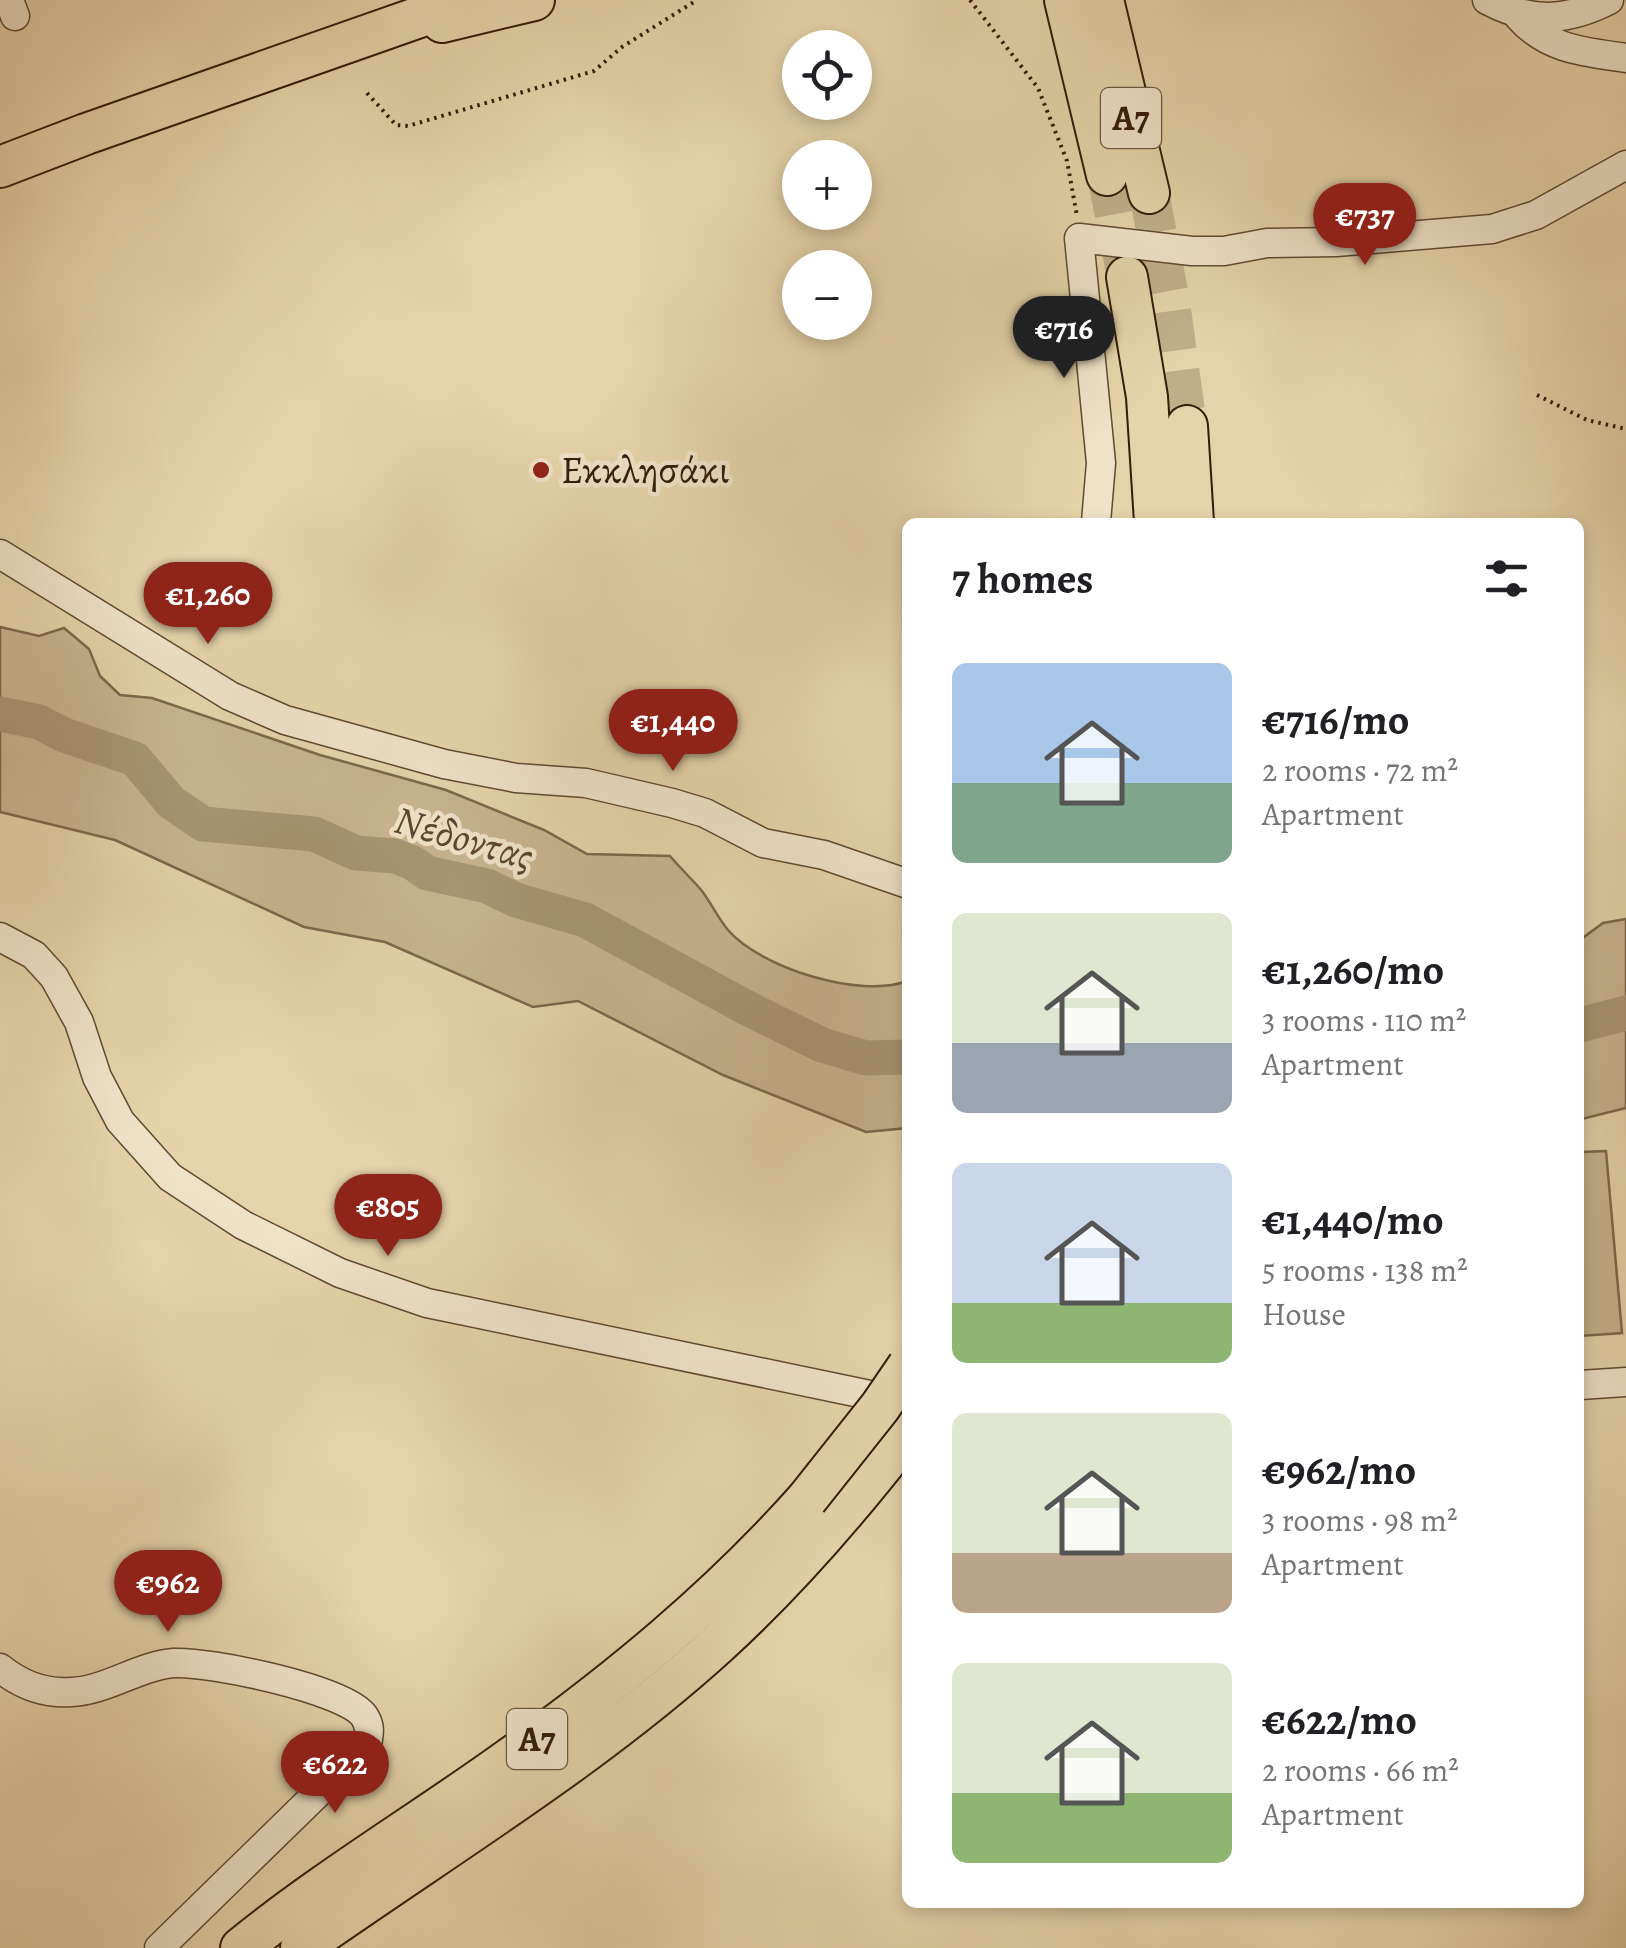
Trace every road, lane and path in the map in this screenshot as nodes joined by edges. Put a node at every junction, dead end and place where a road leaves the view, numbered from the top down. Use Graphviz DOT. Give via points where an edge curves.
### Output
graph roads {
  1 [pos="468,0"];
  2 [pos="534,0"];
  3 [pos="696,0"];
  4 [pos="970,0"];
  5 [pos="1065,0"];
  6 [pos="1103,0"];
  7 [pos="1488,0"];
  8 [pos="1609,0"];
  9 [pos="1514,13"];
  10 [pos="1094,47"];
  11 [pos="317,51"];
  12 [pos="1626,58"];
  13 [pos="367,94"];
  14 [pos="1626,165"];
  15 [pos="0,167"];
  16 [pos="1107,175"];
  17 [pos="1149,193"];
  18 [pos="1079,238"];
  19 [pos="1127,277"];
  20 [pos="1537,395"];
  21 [pos="1187,426"];
  22 [pos="1626,429"];
  23 [pos="1096,518"];
  24 [pos="1156,518"];
  25 [pos="1193,518"];
  26 [pos="0,554"];
  27 [pos="902,882"];
  28 [pos="0,938"];
  29 [pos="902,1375"];
  30 [pos="1626,1382"];
  31 [pos="1584,1385"];
  32 [pos="902,1402"];
  33 [pos="902,1438"];
  34 [pos="822,1511"];
  35 [pos="0,1668"];
  36 [pos="159,1948"];
  37 [pos="241,1948"];
  38 [pos="301,1948"];
  1 -- 11 [label="highway"];
  2 -- 11 [label="highway"];
  3 -- 13 [label="path" via="594,71 568,81 408,126 396,124"];
  4 -- 18 [label="path" via="1038,88 1067,161"];
  5 -- 10 [label="highway, Α7"];
  6 -- 10 [label="highway, Α7"];
  7 -- 9 [label="street"];
  8 -- 9 [label="street" via="1552,19"];
  9 -- 12 [label="street" via="1535,33 1570,50"];
  10 -- 16 [label="highway, Α7"];
  10 -- 17 [label="highway, Α7"];
  11 -- 15 [label="highway"];
  14 -- 18 [label="street" via="1536,215 1492,230 1224,251"];
  18 -- 23 [label="street" via="1100,463"];
  19 -- 24 [label="highway" via="1147,397"];
  20 -- 22 [label="path" via="1587,420"];
  21 -- 25 [label="highway"];
  26 -- 27 [label="street" via="230,696 285,720 444,764 586,783 672,803 764,843 836,858"];
  28 -- 32 [label="street" via="34,954 54,977 120,1121 170,1177 243,1225 340,1273 427,1304"];
  29 -- 34 [label="highway, Α7, bridge"];
  30 -- 31 [label="street"];
  33 -- 34 [label="highway, Α7"];
  34 -- 37 [label="highway, Α7" via="507,1761"];
  34 -- 38 [label="highway, Α7" via="764,1600 718,1644 530,1791"];
  35 -- 36 [label="street" via="43,1691 74,1693 172,1664 212,1665 314,1692 364,1715 366,1745"];
}
